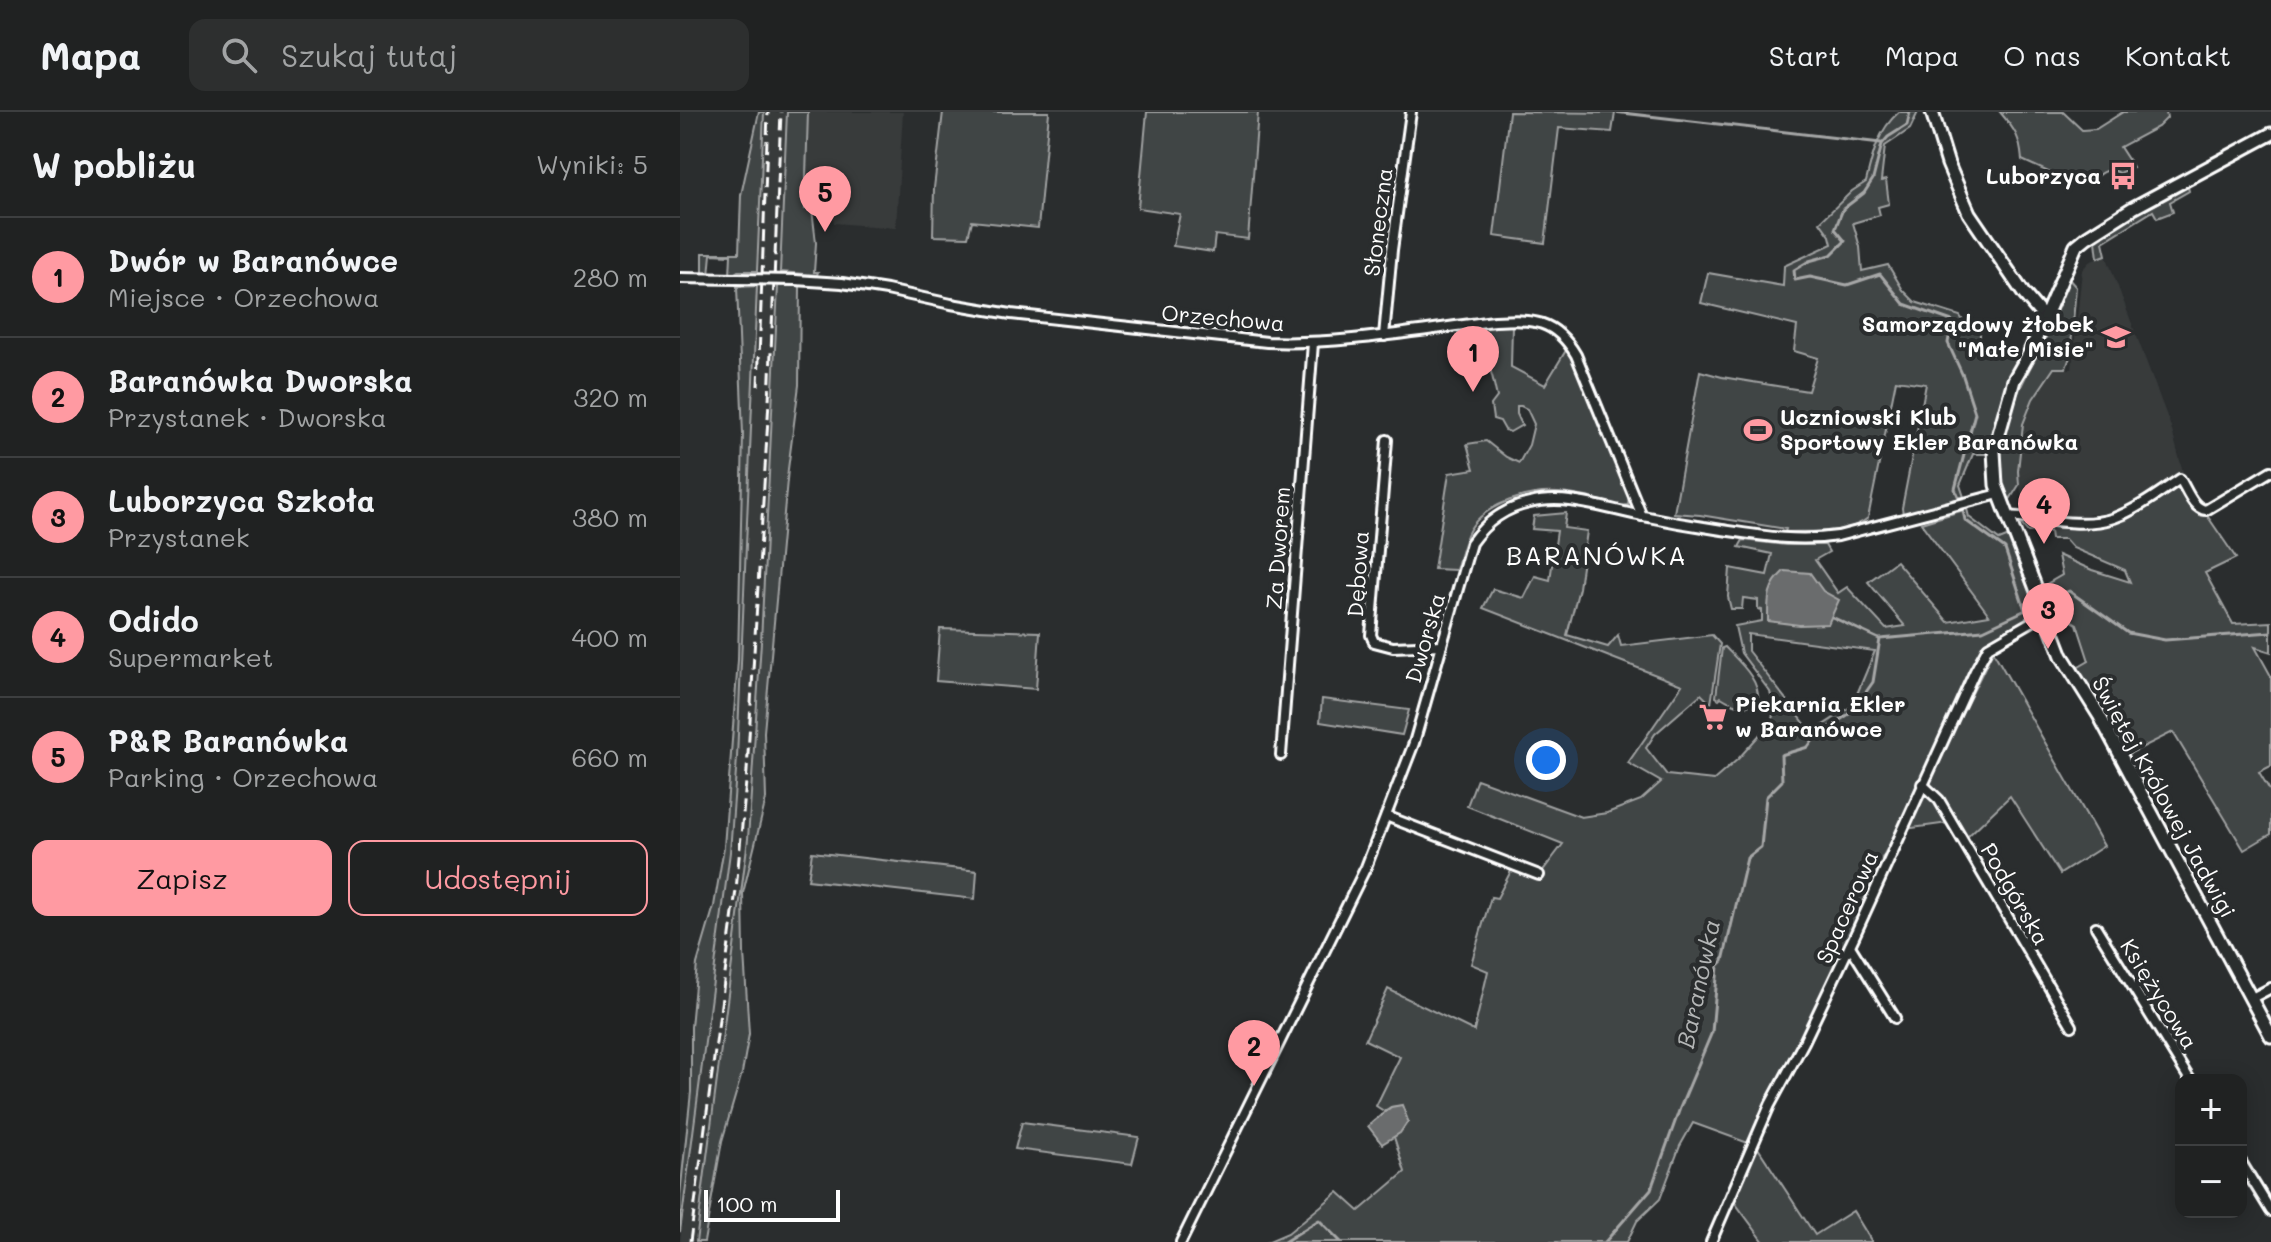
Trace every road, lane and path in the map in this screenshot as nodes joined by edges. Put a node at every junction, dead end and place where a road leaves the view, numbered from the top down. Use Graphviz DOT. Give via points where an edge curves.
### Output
graph roads {
  1 [pos="1411,112"];
  2 [pos="1932,112"];
  3 [pos="2271,134"];
  4 [pos="680,278"];
  5 [pos="2045,319"];
  6 [pos="1384,336"];
  7 [pos="1313,343"];
  8 [pos="1387,440"];
  9 [pos="2271,471"];
  10 [pos="1999,494"];
  11 [pos="1642,516"];
  12 [pos="2007,516"];
  13 [pos="2045,614"];
  14 [pos="1442,645"];
  15 [pos="1281,755"];
  16 [pos="1922,784"];
  17 [pos="1386,816"];
  18 [pos="1539,875"];
  19 [pos="2096,927"];
  20 [pos="1850,946"];
  21 [pos="2271,988"];
  22 [pos="2250,999"];
  23 [pos="1895,1018"];
  24 [pos="2072,1026"];
  25 [pos="2271,1036"];
  26 [pos="2186,1074"];
  27 [pos="2247,1172"];
  28 [pos="2271,1211"];
  29 [pos="1181,1242"];
  30 [pos="1711,1242"];
  1 -- 6 [label="street, Słoneczna"];
  2 -- 5 [label="street" via="1969,213"];
  3 -- 5 [label="street, Świętej Królowej Jadwigi" via="2133,208 2076,246"];
  4 -- 7 [label="street, Orzechowa, bridge" via="842,283 1011,314"];
  5 -- 10 [label="street, Świętej Królowej Jadwigi" via="2014,380 1996,442"];
  6 -- 7 [label="street, Orzechowa"];
  6 -- 11 [label="street, Orzechowa" via="1517,320 1553,328 1576,355"];
  7 -- 15 [label="street, Za Dworem"];
  8 -- 14 [label="street, Dębowa" via="1371,635 1374,642 1393,647"];
  9 -- 12 [label="street" via="2206,510 2195,505 2180,479 2140,505 2097,522"];
  10 -- 11 [label="street, Dworska" via="1815,539"];
  10 -- 12 [label="street, Świętej Królowej Jadwigi"];
  11 -- 14 [label="street, Dworska" via="1573,501 1509,508 1471,543"];
  12 -- 13 [label="street, Świętej Królowej Jadwigi"];
  13 -- 16 [label="street, Spacerowa" via="1988,647"];
  13 -- 22 [label="street, Świętej Królowej Jadwigi" via="2062,656 2099,715"];
  14 -- 17 [label="street, Dworska"];
  16 -- 20 [label="street, Spacerowa"];
  16 -- 24 [label="street, Podgórska" via="1939,800"];
  17 -- 18 [label="street"];
  17 -- 29 [label="street, Dworska" via="1366,867"];
  19 -- 26 [label="street, Księżycowa"];
  20 -- 23 [label="street"];
  20 -- 30 [label="street, Spacerowa" via="1770,1105"];
  21 -- 22 [label="street"];
  22 -- 25 [label="street, Świętej Królowej Jadwigi"];
  27 -- 28 [label="street"];
}
